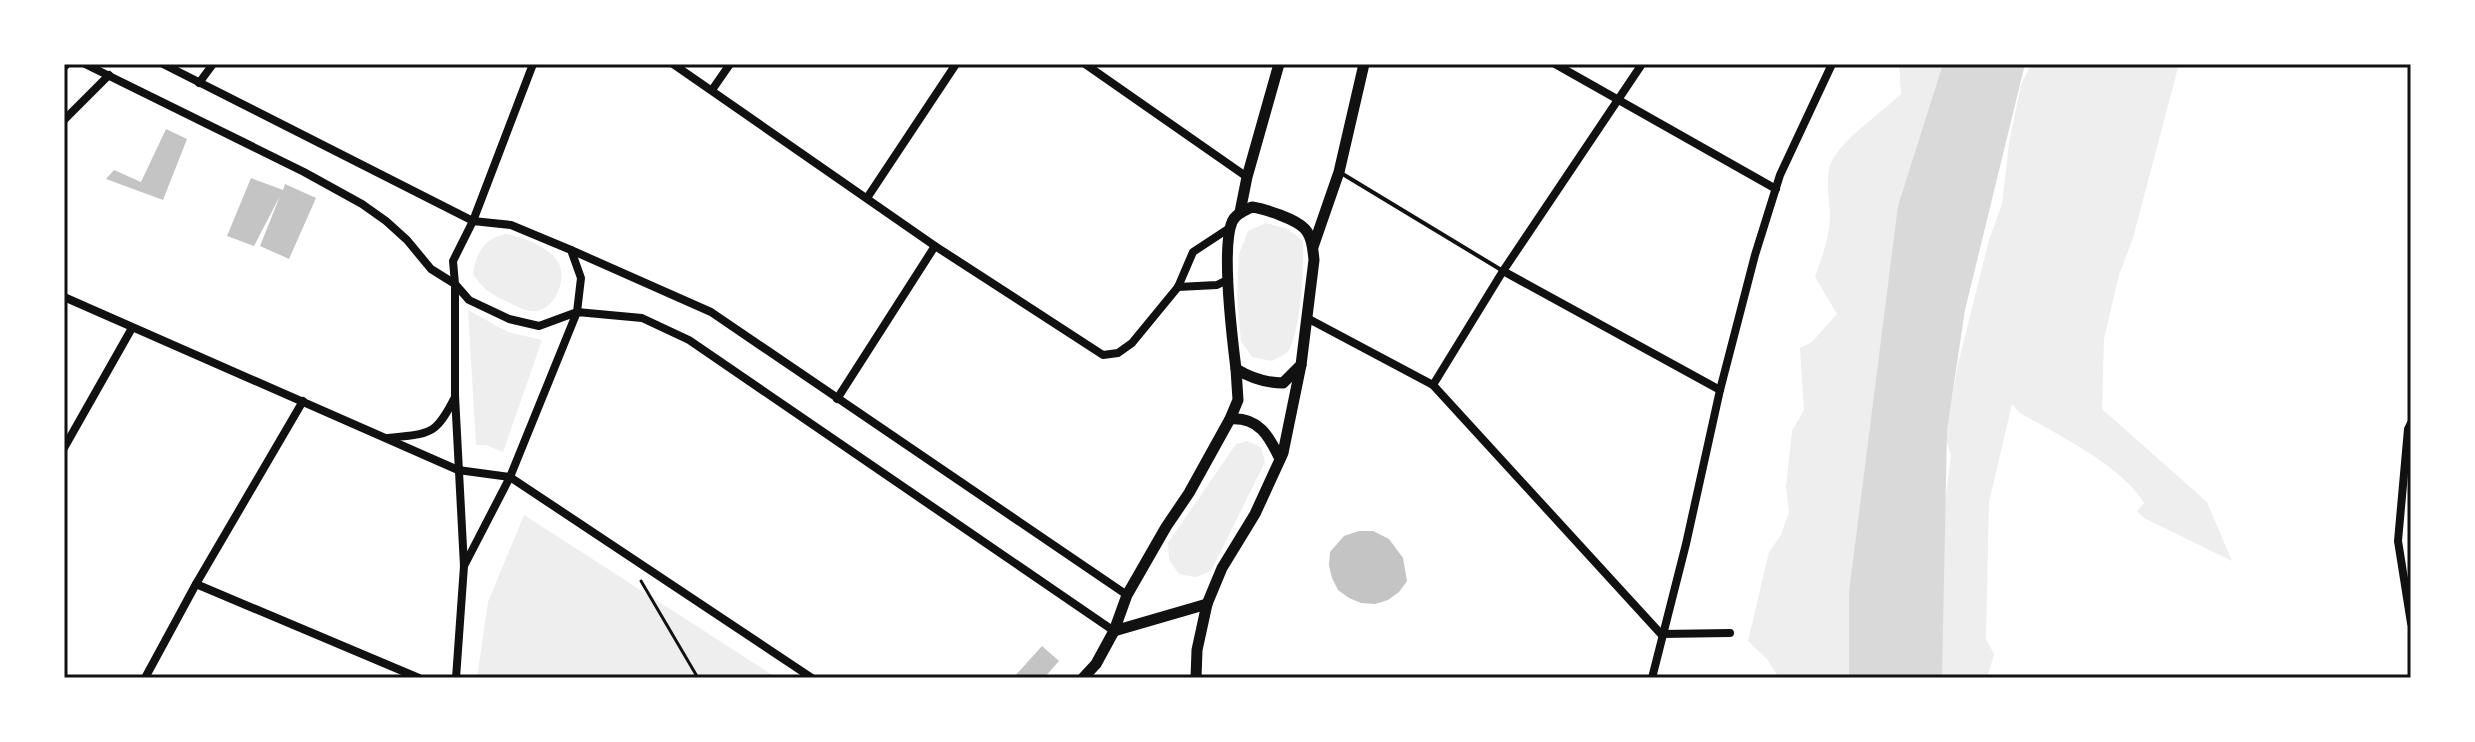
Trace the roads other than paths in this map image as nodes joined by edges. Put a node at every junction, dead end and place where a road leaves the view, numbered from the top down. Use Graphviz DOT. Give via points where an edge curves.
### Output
graph roads {
  1 [pos="85,64"];
  2 [pos="163,64"];
  3 [pos="213,64"];
  4 [pos="533,64"];
  5 [pos="673,64"];
  6 [pos="730,64"];
  7 [pos="956,64"];
  8 [pos="1085,64"];
  9 [pos="1279,64"];
  10 [pos="1364,64"];
  11 [pos="1555,64"];
  12 [pos="1642,64"];
  13 [pos="1832,64"];
  14 [pos="109,75"];
  15 [pos="199,83"];
  16 [pos="712,90"];
  17 [pos="1618,100"];
  18 [pos="64,120"];
  19 [pos="1339,172"];
  20 [pos="1247,177"];
  21 [pos="1776,189"];
  22 [pos="867,198"];
  23 [pos="1240,212"];
  24 [pos="473,221"];
  25 [pos="1232,227"];
  26 [pos="935,246"];
  27 [pos="1313,247"];
  28 [pos="571,250"];
  29 [pos="1503,271"];
  30 [pos="1229,279"];
  31 [pos="455,284"];
  32 [pos="1178,287"];
  33 [pos="64,297"];
  34 [pos="577,312"];
  35 [pos="1307,318"];
  36 [pos="132,328"];
  37 [pos="1301,365"];
  38 [pos="1236,369"];
  39 [pos="1433,385"];
  40 [pos="1720,390"];
  41 [pos="455,396"];
  42 [pos="837,399"];
  43 [pos="303,401"];
  44 [pos="1230,419"];
  45 [pos="2411,423"];
  46 [pos="388,438"];
  47 [pos="64,448"];
  48 [pos="1280,459"];
  49 [pos="458,470"];
  50 [pos="510,477"];
  51 [pos="464,566"];
  52 [pos="196,584"];
  53 [pos="1127,595"];
  54 [pos="1207,604"];
  55 [pos="2411,623"];
  56 [pos="1114,631"];
  57 [pos="1730,633"];
  58 [pos="1661,634"];
  59 [pos="145,678"];
  60 [pos="419,678"];
  61 [pos="456,678"];
  62 [pos="812,678"];
  63 [pos="1083,678"];
  64 [pos="1196,678"];
  65 [pos="1652,678"];
  1 -- 14 [label="street"];
  2 -- 15 [label="street"];
  3 -- 15 [label="street"];
  4 -- 24 [label="street"];
  5 -- 16 [label="street"];
  6 -- 16 [label="street"];
  7 -- 22 [label="street"];
  8 -- 20 [label="street"];
  9 -- 20 [label="street"];
  10 -- 19 [label="street"];
  11 -- 17 [label="street"];
  12 -- 17 [label="street"];
  13 -- 21 [label="street"];
  14 -- 18 [label="street"];
  14 -- 31 [label="street" via="362,204 407,240 431,269"];
  15 -- 24 [label="street"];
  16 -- 22 [label="street"];
  17 -- 21 [label="street"];
  17 -- 29 [label="street"];
  19 -- 27 [label="street"];
  19 -- 29 [label="lane"];
  20 -- 23 [label="street"];
  21 -- 40 [label="street"];
  22 -- 26 [label="street"];
  23 -- 25 [label="street"];
  23 -- 27 [label="street" via="1269,209 1305,228"];
  24 -- 28 [label="street" via="511,225"];
  24 -- 31 [label="street" via="453,261"];
  25 -- 30 [label="street"];
  25 -- 32 [label="street" via="1193,252"];
  26 -- 32 [label="street" via="1103,355 1132,343"];
  26 -- 42 [label="street"];
  27 -- 35 [label="street"];
  28 -- 34 [label="street" via="581,278"];
  28 -- 42 [label="street" via="711,312"];
  29 -- 39 [label="street"];
  29 -- 40 [label="street"];
  30 -- 32 [label="street" via="1217,285"];
  30 -- 38 [label="street"];
  31 -- 34 [label="street" via="469,300 523,324 539,326"];
  31 -- 41 [label="street"];
  33 -- 36 [label="street"];
  34 -- 50 [label="street"];
  34 -- 56 [label="street" via="642,318 689,340"];
  35 -- 37 [label="street"];
  35 -- 39 [label="street"];
  36 -- 43 [label="street"];
  36 -- 47 [label="street"];
  37 -- 38 [label="street" via="1283,383"];
  37 -- 48 [label="street"];
  38 -- 44 [label="street" via="1238,400"];
  39 -- 58 [label="street"];
  40 -- 58 [label="street"];
  41 -- 46 [label="street" via="430,433"];
  41 -- 49 [label="street"];
  42 -- 53 [label="street"];
  43 -- 46 [label="street"];
  43 -- 52 [label="street"];
  44 -- 48 [label="street" via="1261,427"];
  44 -- 53 [label="street"];
  45 -- 55 [label="street" via="2398,541"];
  46 -- 49 [label="street"];
  48 -- 54 [label="street"];
  49 -- 50 [label="street"];
  49 -- 51 [label="street"];
  50 -- 51 [label="street"];
  50 -- 62 [label="street"];
  51 -- 61 [label="street"];
  52 -- 59 [label="street"];
  52 -- 60 [label="street"];
  53 -- 56 [label="street"];
  54 -- 56 [label="street"];
  54 -- 64 [label="street"];
  56 -- 63 [label="street"];
  57 -- 58 [label="street"];
  58 -- 65 [label="street"];
}
